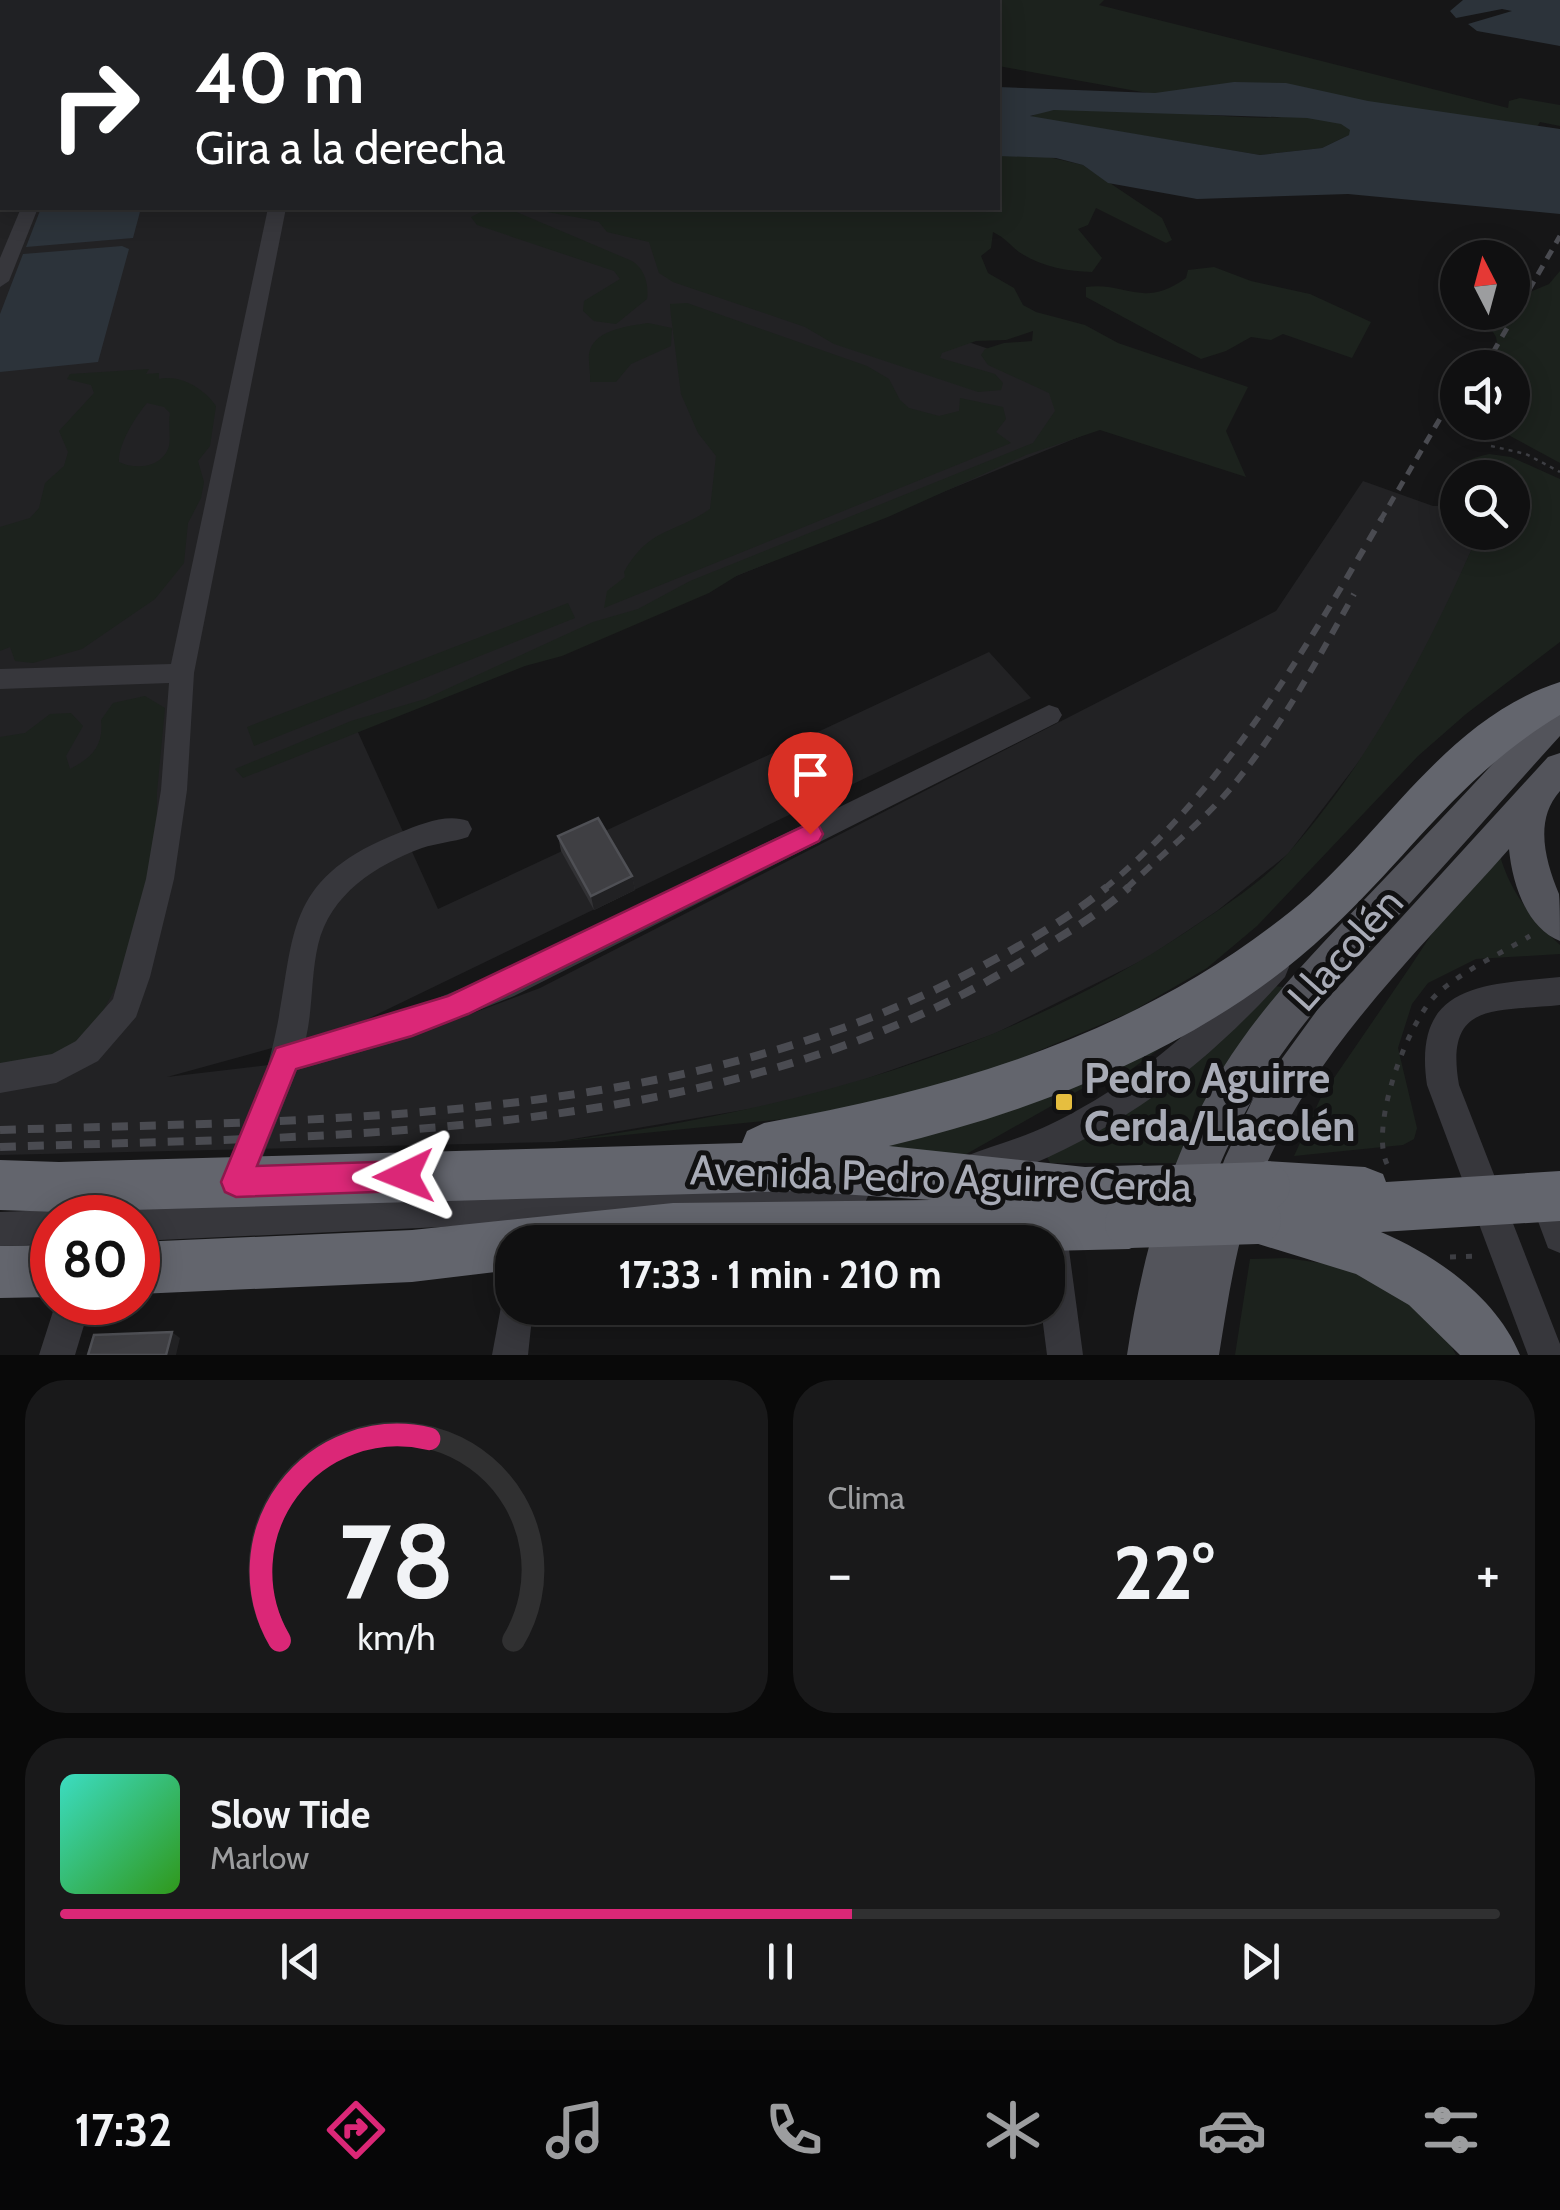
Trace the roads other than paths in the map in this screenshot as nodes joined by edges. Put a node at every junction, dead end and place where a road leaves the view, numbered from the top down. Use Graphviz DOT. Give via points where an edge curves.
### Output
graph roads {
  1 [pos="28,210"];
  2 [pos="277,210"];
  3 [pos="0,281"];
  4 [pos="182,673"];
  5 [pos="0,679"];
  6 [pos="1560,697"];
  7 [pos="1560,714"];
  8 [pos="1049,715"];
  9 [pos="1560,767"];
  10 [pos="1530,800"];
  11 [pos="458,829"];
  12 [pos="1311,920"];
  13 [pos="1558,922"];
  14 [pos="1560,992"];
  15 [pos="286,1058"];
  16 [pos="0,1078"];
  17 [pos="618,1170"];
  18 [pos="950,1176"];
  19 [pos="236,1182"];
  20 [pos="0,1184"];
  21 [pos="1488,1198"];
  22 [pos="1262,1203"];
  23 [pos="1135,1207"];
  24 [pos="1555,1210"];
  25 [pos="160,1223"];
  26 [pos="1057,1225"];
  27 [pos="30,1228"];
  28 [pos="0,1229"];
  29 [pos="495,1246"];
  30 [pos="160,1267"];
  31 [pos="30,1271"];
  32 [pos="0,1272"];
  33 [pos="67,1325"];
  34 [pos="513,1325"];
  35 [pos="1062,1325"];
  36 [pos="1151,1344"];
  37 [pos="57,1355"];
  38 [pos="510,1355"];
  39 [pos="1066,1355"];
  40 [pos="1196,1355"];
  41 [pos="1494,1355"];
  42 [pos="1546,1355"];
  1 -- 3 [label="street"];
  2 -- 4 [label="street"];
  4 -- 5 [label="street"];
  4 -- 16 [label="street" via="160,879 125,1008 88,1051 56,1068"];
  6 -- 12 [label="highway" via="1459,766"];
  7 -- 36 [label="main road, Llacolén" via="1314,981 1258,1052 1196,1165 1168,1254"];
  8 -- 15 [label="street" via="503,986 412,1023"];
  9 -- 10 [label="main road, Llacolén"];
  10 -- 13 [label="main road" via="1529,871"];
  10 -- 40 [label="main road, Llacolén" via="1367,981 1289,1080 1240,1173 1204,1293"];
  11 -- 15 [label="street" via="414,837 322,895 305,935"];
  12 -- 17 [label="highway" via="1216,990 1052,1076 904,1120"];
  12 -- 18 [label="street" via="1262,982 1180,1063 1087,1121"];
  14 -- 21 [label="street" via="1476,1000 1452,1016 1440,1040 1443,1085"];
  15 -- 19 [label="street"];
  17 -- 18 [label="highway, Avenida Pedro Aguirre Cerda" via="838,1166"];
  17 -- 19 [label="highway, Avenida Pedro Aguirre Cerda"];
  18 -- 23 [label="highway, Avenida Pedro Aguirre Cerda" via="1085,1192"];
  18 -- 25 [label="street" via="853,1191"];
  19 -- 20 [label="highway, Avenida Pedro Aguirre Cerda"];
  21 -- 22 [label="highway, Avenida Pedro Aguirre Cerda" via="1374,1209"];
  21 -- 24 [label="highway, Avenida Pedro Aguirre Cerda"];
  21 -- 42 [label="street"];
  22 -- 23 [label="highway, Avenida Pedro Aguirre Cerda, bridge"];
  22 -- 41 [label="highway" via="1309,1232 1390,1260 1438,1293"];
  23 -- 26 [label="highway, Avenida Pedro Aguirre Cerda"];
  27 -- 28 [label="street"];
  29 -- 30 [label="highway"];
  31 -- 32 [label="highway"];
  33 -- 37 [label="street"];
  34 -- 38 [label="street"];
  35 -- 39 [label="street"];
}
